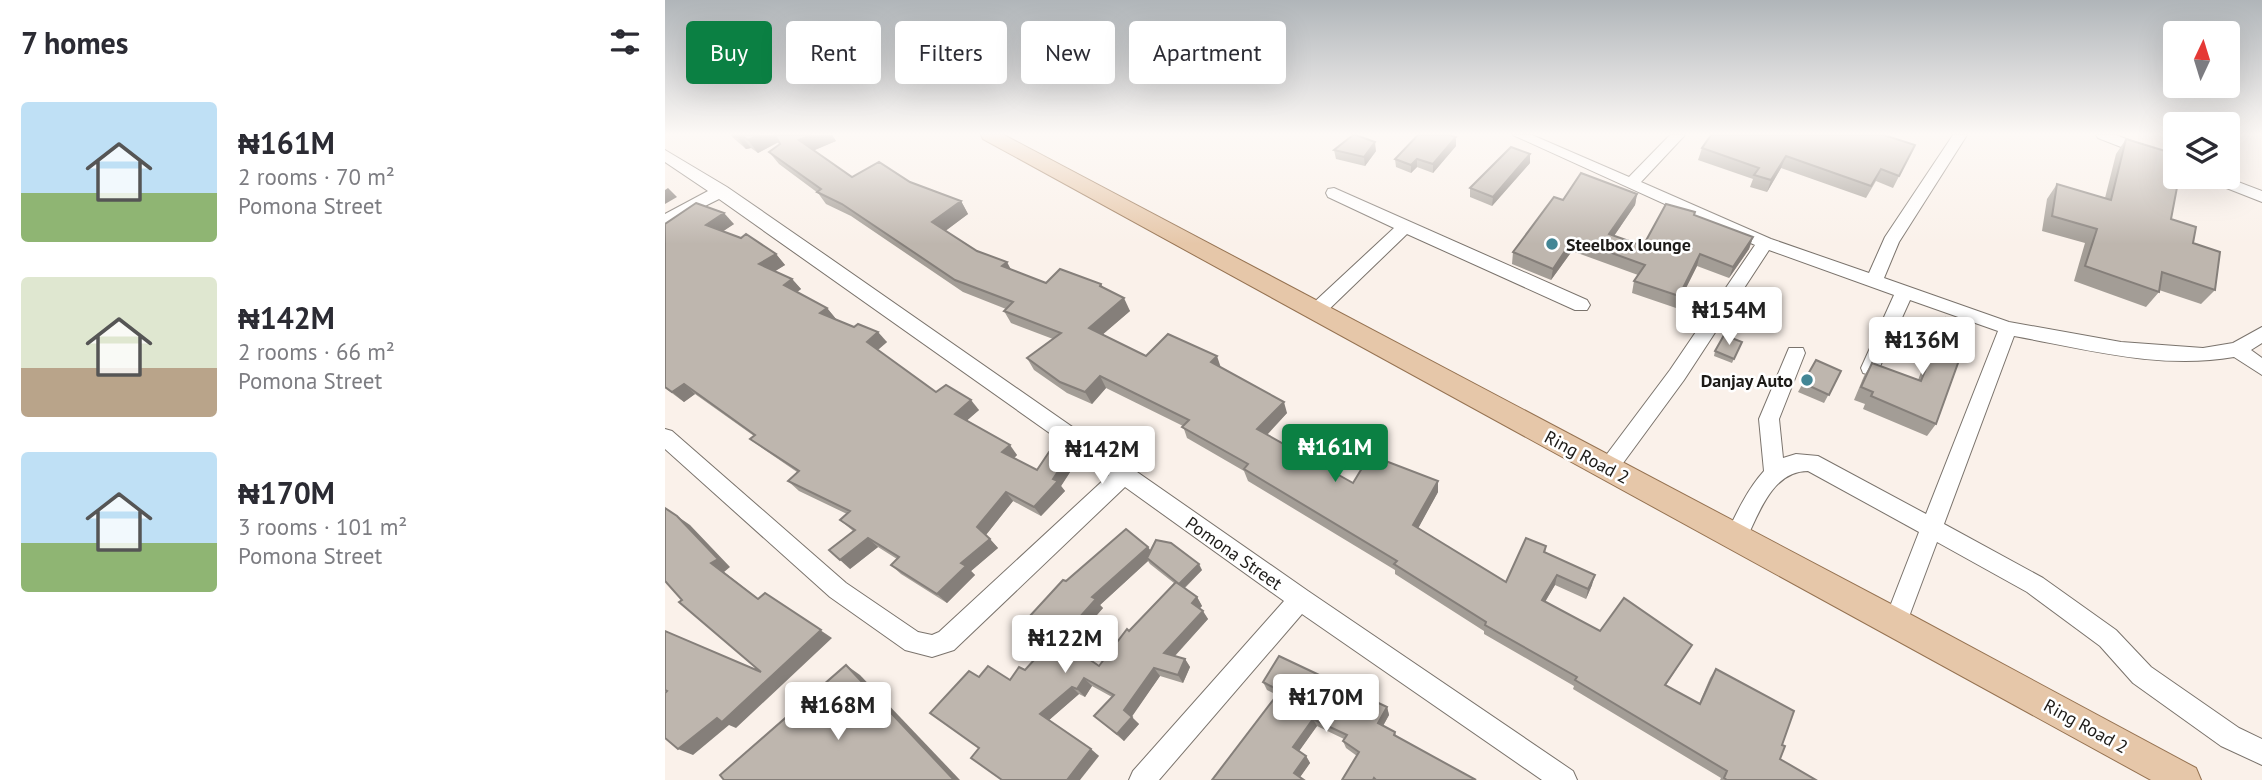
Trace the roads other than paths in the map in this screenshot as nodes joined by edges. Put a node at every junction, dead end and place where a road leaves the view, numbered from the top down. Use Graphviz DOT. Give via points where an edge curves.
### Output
graph roads {
  1 [pos="691,171"];
  2 [pos="1057,171"];
  3 [pos="1602,171"];
  4 [pos="1643,171"];
  5 [pos="1937,171"];
  6 [pos="1631,184"];
  7 [pos="2240,188"];
  8 [pos="721,191"];
  9 [pos="1334,193"];
  10 [pos="2262,197"];
  11 [pos="665,221"];
  12 [pos="1405,227"];
  13 [pos="1765,243"];
  14 [pos="1874,280"];
  15 [pos="1905,291"];
  16 [pos="1581,304"];
  17 [pos="1315,311"];
  18 [pos="2008,328"];
  19 [pos="2262,334"];
  20 [pos="2237,349"];
  21 [pos="1796,353"];
  22 [pos="1870,368"];
  23 [pos="2262,368"];
  24 [pos="665,437"];
  25 [pos="1608,468"];
  26 [pos="1774,472"];
  27 [pos="1123,475"];
  28 [pos="1932,528"];
  29 [pos="1736,537"];
  30 [pos="1300,599"];
  31 [pos="1896,622"];
  32 [pos="2262,752"];
  33 [pos="1550,776"];
  34 [pos="1142,780"];
  35 [pos="2184,780"];
  1 -- 8 [label="street, Pomona Street"];
  2 -- 17 [label="main road, Ring Road 2"];
  3 -- 6 [label="street"];
  4 -- 6 [label="street"];
  5 -- 14 [label="street" via="1891,241"];
  6 -- 13 [label="street"];
  7 -- 10 [label="street"];
  8 -- 11 [label="street"];
  8 -- 27 [label="street, Pomona Street"];
  9 -- 12 [label="street"];
  12 -- 16 [label="street"];
  12 -- 17 [label="street"];
  13 -- 14 [label="street"];
  13 -- 25 [label="street"];
  14 -- 15 [label="street"];
  15 -- 18 [label="street"];
  15 -- 22 [label="street"];
  17 -- 25 [label="main road, Ring Road 2"];
  18 -- 20 [label="street" via="2121,349 2203,355"];
  18 -- 28 [label="street"];
  19 -- 20 [label="street"];
  20 -- 23 [label="street"];
  21 -- 26 [label="street" via="1769,419"];
  24 -- 27 [label="street" via="838,590 922,645 946,642"];
  25 -- 29 [label="main road, Ring Road 2"];
  26 -- 28 [label="street" via="1797,460 1811,463"];
  26 -- 29 [label="street"];
  27 -- 30 [label="street, Pomona Street"];
  28 -- 31 [label="street"];
  28 -- 32 [label="street" via="2035,585 2108,638 2142,675 2230,737"];
  29 -- 31 [label="main road, Ring Road 2"];
  30 -- 33 [label="street, Pomona Street"];
  30 -- 34 [label="street"];
  31 -- 35 [label="main road, Ring Road 2"];
}
